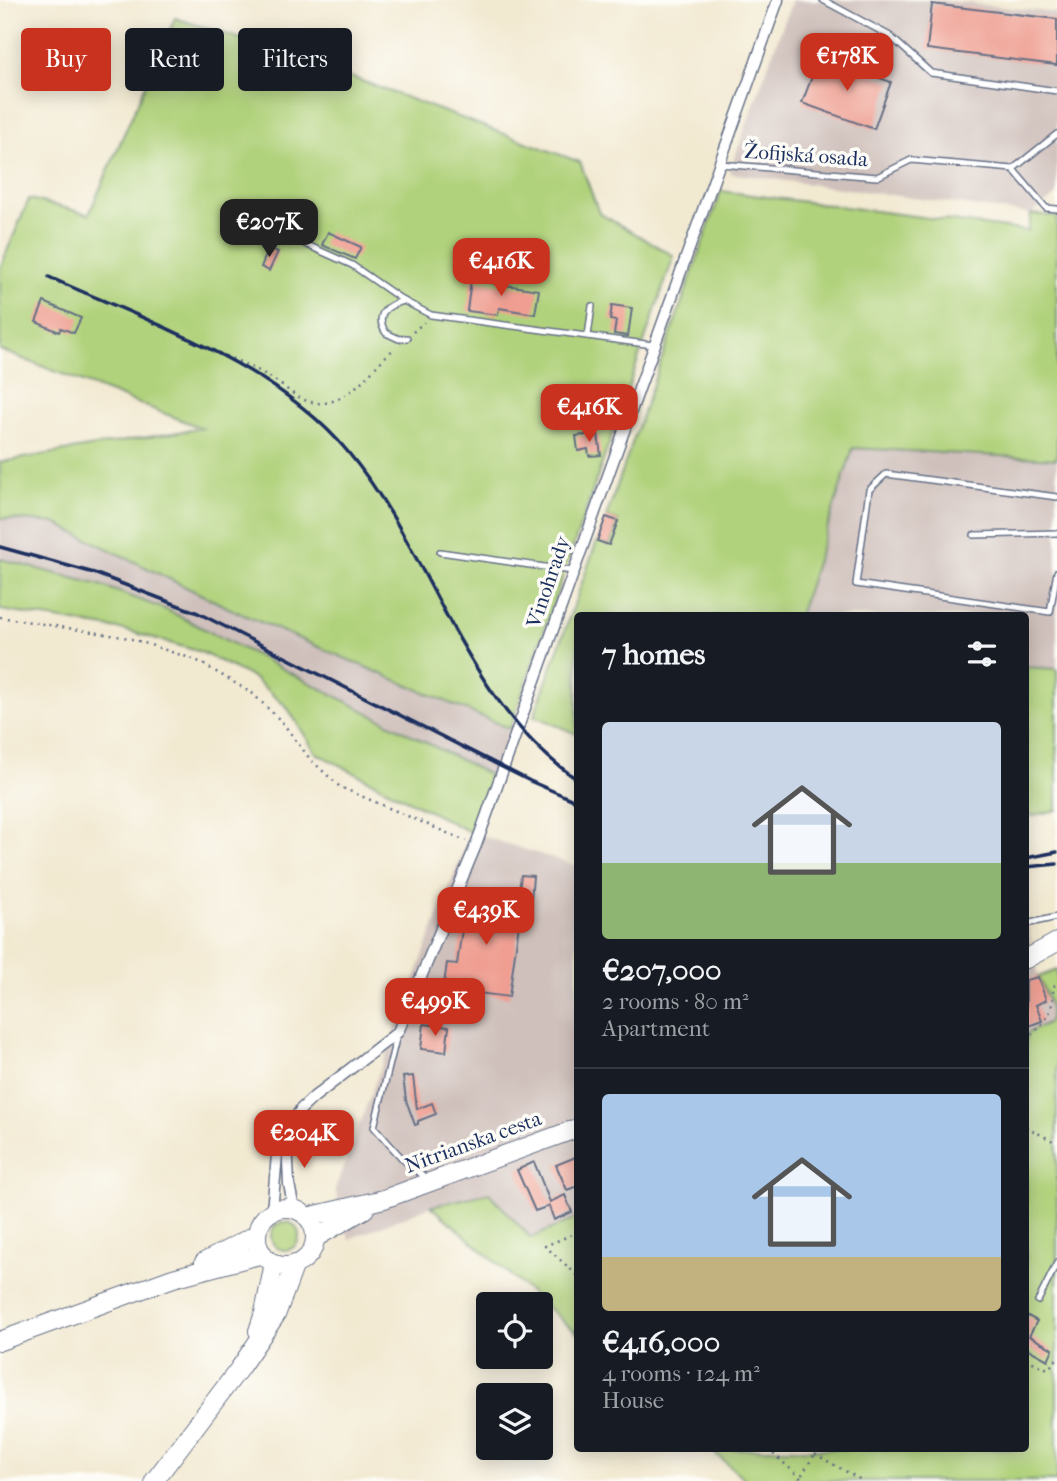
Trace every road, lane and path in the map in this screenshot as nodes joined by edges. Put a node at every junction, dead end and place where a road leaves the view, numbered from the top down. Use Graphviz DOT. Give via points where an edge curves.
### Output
graph roads {
  1 [pos="778,0"];
  2 [pos="823,0"];
  3 [pos="1057,91"];
  4 [pos="1056,135"];
  5 [pos="717,164"];
  6 [pos="1013,169"];
  7 [pos="1057,209"];
  8 [pos="305,244"];
  9 [pos="52,279"];
  10 [pos="404,301"];
  11 [pos="592,306"];
  12 [pos="431,315"];
  13 [pos="587,336"];
  14 [pos="407,338"];
  15 [pos="653,345"];
  16 [pos="1057,497"];
  17 [pos="1057,533"];
  18 [pos="974,535"];
  19 [pos="440,552"];
  20 [pos="572,571"];
  21 [pos="1057,572"];
  22 [pos="0,617"];
  23 [pos="476,845"];
  24 [pos="1057,917"];
  25 [pos="1029,923"];
  26 [pos="1057,942"];
  27 [pos="1057,950"];
  28 [pos="1029,958"];
  29 [pos="1029,959"];
  30 [pos="1057,985"];
  31 [pos="398,1032"];
  32 [pos="1029,1036"];
  33 [pos="574,1129"];
  34 [pos="1029,1129"];
  35 [pos="287,1132"];
  36 [pos="1057,1143"];
  37 [pos="432,1180"];
  38 [pos="384,1199"];
  39 [pos="272,1211"];
  40 [pos="301,1213"];
  41 [pos="257,1234"];
  42 [pos="574,1234"];
  43 [pos="314,1238"];
  44 [pos="268,1259"];
  45 [pos="1057,1263"];
  46 [pos="295,1264"];
  47 [pos="574,1272"];
  48 [pos="173,1278"];
  49 [pos="1038,1301"];
  50 [pos="0,1340"];
  51 [pos="251,1351"];
  52 [pos="1057,1359"];
  53 [pos="1029,1360"];
  54 [pos="771,1452"];
  55 [pos="815,1454"];
  56 [pos="801,1480"];
  57 [pos="154,1481"];
  58 [pos="863,1481"];
  1 -- 5 [label="street, Vinohrady"];
  2 -- 3 [label="lane" via="890,36 930,73"];
  4 -- 6 [label="lane"];
  5 -- 6 [label="lane, Žofijská osada" via="877,177 911,160"];
  5 -- 15 [label="street, Vinohrady"];
  6 -- 7 [label="lane" via="1046,208"];
  8 -- 10 [label="lane" via="352,265"];
  9 -- 14 [label="path" via="152,321 312,402 326,403 351,391"];
  10 -- 12 [label="lane"];
  10 -- 14 [label="lane" via="388,306 381,322 386,333"];
  11 -- 13 [label="lane"];
  12 -- 13 [label="lane"];
  12 -- 14 [label="path"];
  13 -- 15 [label="lane"];
  15 -- 20 [label="street, Vinohrady"];
  16 -- 21 [label="lane" via="886,474 869,490 856,584 1049,612"];
  17 -- 18 [label="lane"];
  19 -- 20 [label="lane"];
  20 -- 23 [label="street, Vinohrady"];
  22 -- 23 [label="path" via="129,638 196,660 252,693 282,722 310,760 340,786"];
  23 -- 31 [label="street, Vinohrady"];
  24 -- 25 [label="lane"];
  26 -- 28 [label="main road"];
  27 -- 29 [label="main road"];
  30 -- 32 [label="path" via="1053,986 1054,1006"];
  31 -- 35 [label="street, Vinohrady" via="314,1097"];
  31 -- 37 [label="lane" via="374,1127 408,1164"];
  33 -- 37 [label="main road, Nitrianska cesta"];
  34 -- 36 [label="path"];
  35 -- 39 [label="street, Vinohrady" via="277,1155"];
  35 -- 40 [label="street" via="286,1155"];
  37 -- 38 [label="main road, Nitrianska cesta"];
  38 -- 40 [label="main road, Nitrianska cesta"];
  38 -- 43 [label="main road, Nitrianska cesta"];
  39 -- 40 [label="main road" via="285,1208"];
  39 -- 41 [label="main road"];
  40 -- 43 [label="main road" via="312,1225"];
  41 -- 44 [label="main road" via="257,1243"];
  41 -- 48 [label="main road"];
  42 -- 47 [label="path" via="545,1246"];
  43 -- 46 [label="main road" via="307,1256"];
  44 -- 46 [label="main road"];
  44 -- 48 [label="main road"];
  44 -- 51 [label="main road" via="264,1313"];
  45 -- 49 [label="lane"];
  46 -- 51 [label="main road" via="276,1315"];
  48 -- 50 [label="main road"];
  51 -- 57 [label="main road"];
  52 -- 53 [label="path" via="1048,1369"];
  54 -- 56 [label="path"];
  55 -- 56 [label="path"];
  55 -- 58 [label="path"];
}
